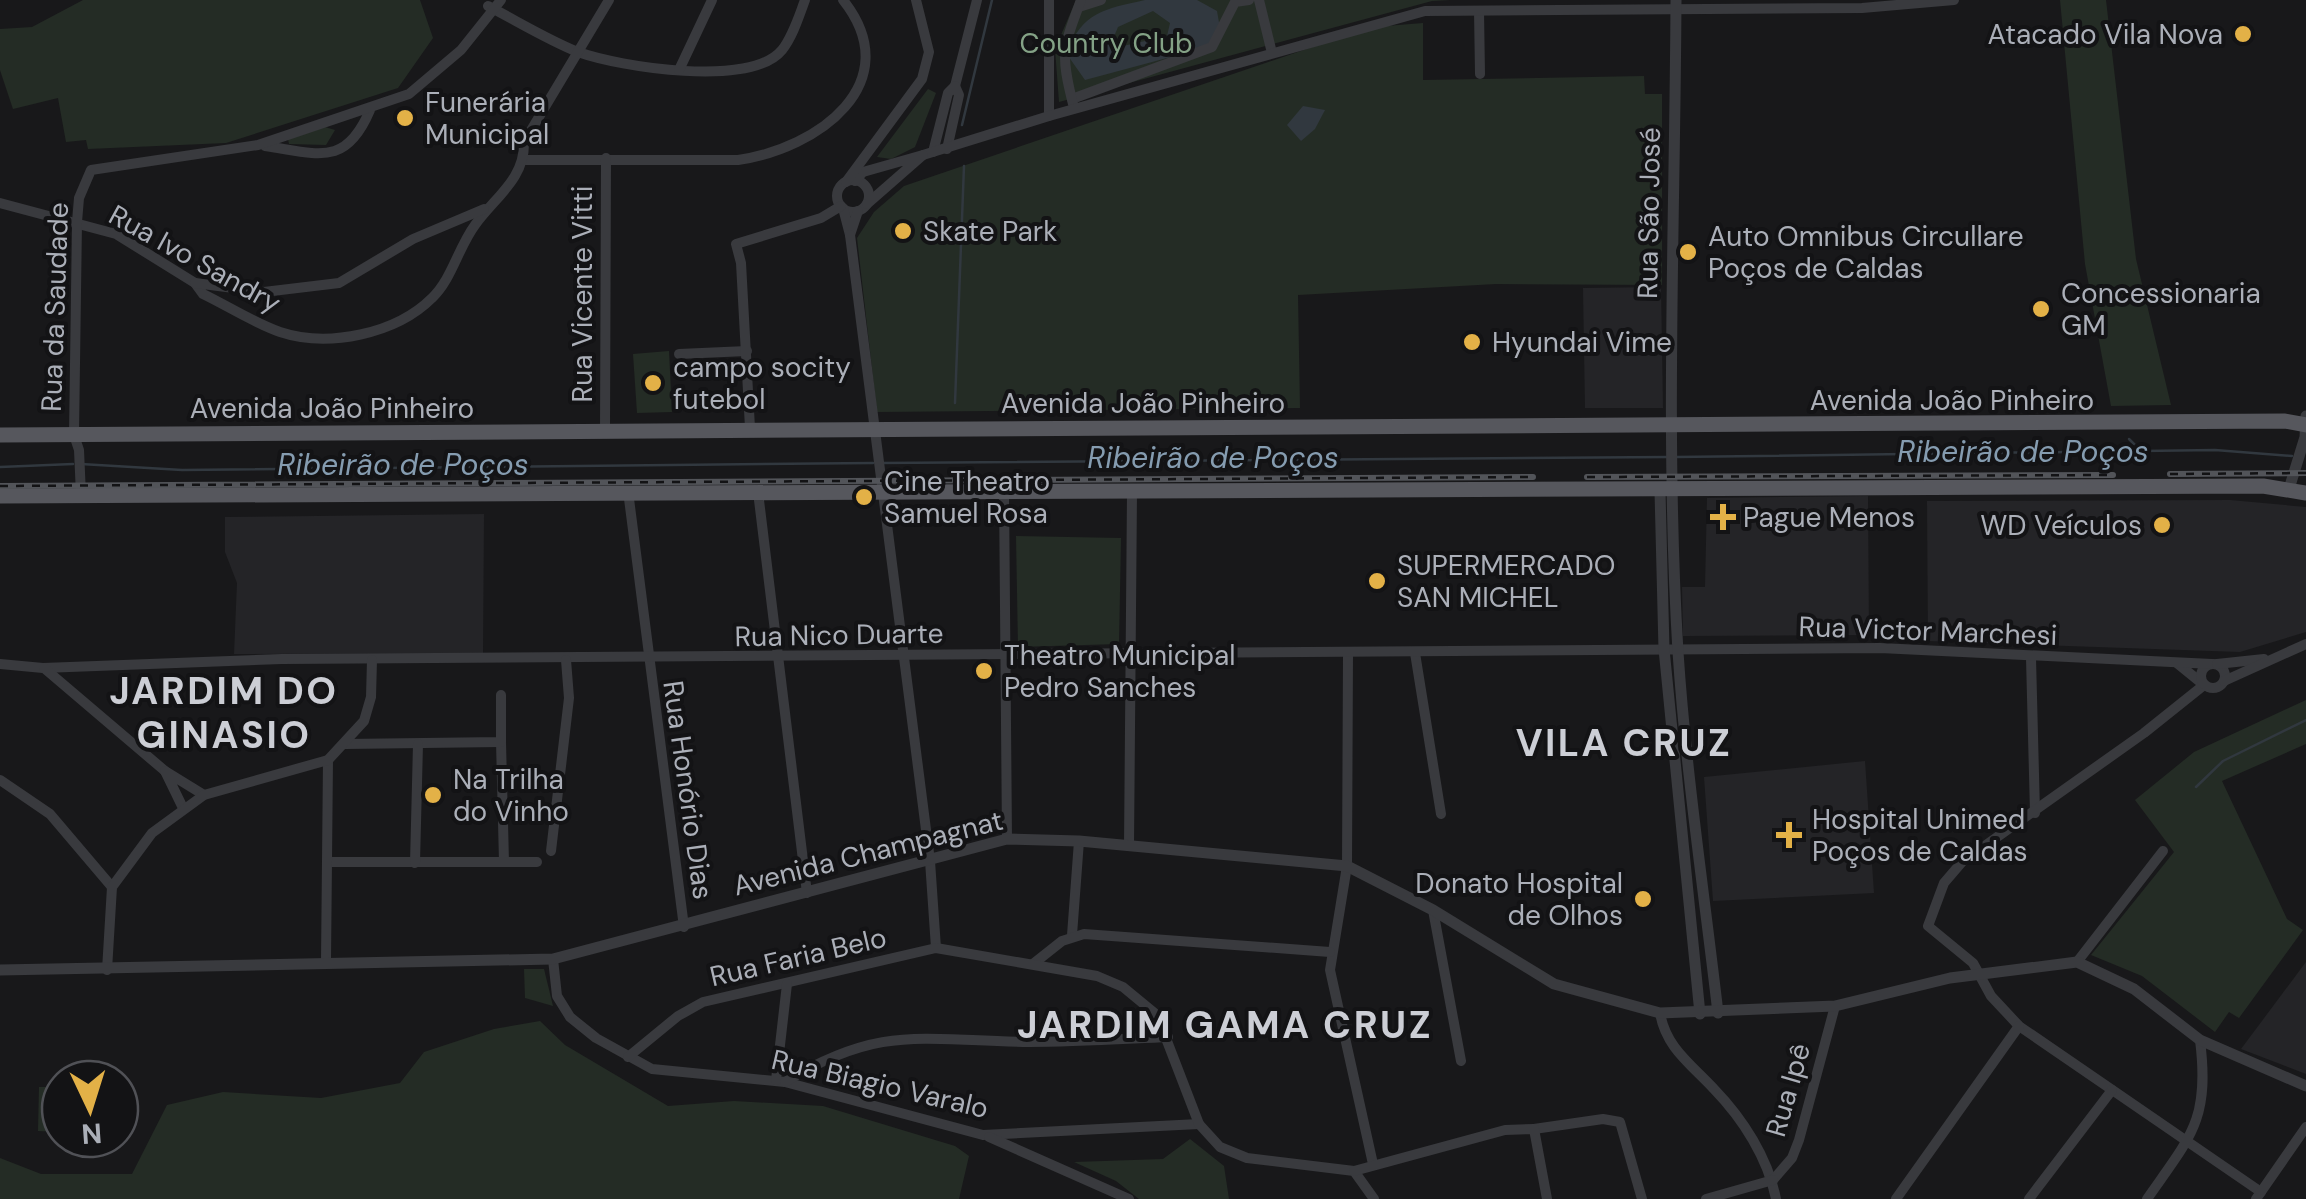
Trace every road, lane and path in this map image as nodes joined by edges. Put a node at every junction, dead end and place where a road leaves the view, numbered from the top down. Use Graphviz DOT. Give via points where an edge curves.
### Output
graph roads {
  1 [pos="609,0"];
  2 [pos="712,0"];
  3 [pos="804,0"];
  4 [pos="842,0"];
  5 [pos="916,0"];
  6 [pos="977,0"];
  7 [pos="1049,0"];
  8 [pos="1100,0"];
  9 [pos="1249,0"];
  10 [pos="1259,0"];
  11 [pos="1954,0"];
  12 [pos="1231,1"];
  13 [pos="494,4"];
  14 [pos="1080,4"];
  15 [pos="1862,4"];
  16 [pos="1676,5"];
  17 [pos="1479,11"];
  18 [pos="578,52"];
  19 [pos="1272,53"];
  20 [pos="679,70"];
  21 [pos="1480,74"];
  22 [pos="956,86"];
  23 [pos="1073,104"];
  24 [pos="370,110"];
  25 [pos="1048,116"];
  26 [pos="258,146"];
  27 [pos="947,150"];
  28 [pos="928,154"];
  29 [pos="606,158"];
  30 [pos="525,160"];
  31 [pos="851,181"];
  32 [pos="0,203"];
  33 [pos="488,207"];
  34 [pos="842,207"];
  35 [pos="862,207"];
  36 [pos="78,222"];
  37 [pos="850,235"];
  38 [pos="196,282"];
  39 [pos="747,351"];
  40 [pos="679,354"];
  41 [pos="750,428"];
  42 [pos="2305,429"];
  43 [pos="605,431"];
  44 [pos="1673,432"];
  45 [pos="0,435"];
  46 [pos="875,436"];
  47 [pos="76,442"];
  48 [pos="2292,481"];
  49 [pos="1669,486"];
  50 [pos="81,488"];
  51 [pos="628,491"];
  52 [pos="1004,491"];
  53 [pos="758,492"];
  54 [pos="880,492"];
  55 [pos="1132,492"];
  56 [pos="2306,493"];
  57 [pos="0,496"];
  58 [pos="2306,644"];
  59 [pos="1664,649"];
  60 [pos="1678,649"];
  61 [pos="1414,653"];
  62 [pos="1348,654"];
  63 [pos="1004,655"];
  64 [pos="1132,655"];
  65 [pos="2275,656"];
  66 [pos="902,657"];
  67 [pos="777,658"];
  68 [pos="2031,658"];
  69 [pos="648,659"];
  70 [pos="372,660"];
  71 [pos="566,660"];
  72 [pos="2177,663"];
  73 [pos="0,664"];
  74 [pos="2213,664"];
  75 [pos="44,668"];
  76 [pos="2191,676"];
  77 [pos="2224,681"];
  78 [pos="2204,685"];
  79 [pos="501,696"];
  80 [pos="2190,696"];
  81 [pos="501,742"];
  82 [pos="345,744"];
  83 [pos="418,744"];
  84 [pos="328,760"];
  85 [pos="1681,770"];
  86 [pos="165,771"];
  87 [pos="0,780"];
  88 [pos="204,795"];
  89 [pos="183,808"];
  90 [pos="2035,813"];
  91 [pos="1441,814"];
  92 [pos="1006,838"];
  93 [pos="1078,840"];
  94 [pos="1129,846"];
  95 [pos="551,850"];
  96 [pos="2163,851"];
  97 [pos="329,862"];
  98 [pos="504,862"];
  99 [pos="537,862"];
  100 [pos="930,862"];
  101 [pos="415,863"];
  102 [pos="1347,866"];
  103 [pos="112,886"];
  104 [pos="1704,886"];
  105 [pos="1688,887"];
  106 [pos="807,893"];
  107 [pos="1434,910"];
  108 [pos="684,927"];
  109 [pos="1072,935"];
  110 [pos="936,948"];
  111 [pos="1330,952"];
  112 [pos="553,959"];
  113 [pos="326,961"];
  114 [pos="2077,962"];
  115 [pos="1033,964"];
  116 [pos="0,970"];
  117 [pos="107,970"];
  118 [pos="1980,973"];
  119 [pos="787,984"];
  120 [pos="1835,1006"];
  121 [pos="1660,1012"];
  122 [pos="1718,1013"];
  123 [pos="1700,1014"];
  124 [pos="2019,1026"];
  125 [pos="1168,1037"];
  126 [pos="2200,1040"];
  127 [pos="628,1057"];
  128 [pos="1461,1062"];
  129 [pos="780,1081"];
  130 [pos="2306,1086"];
  131 [pos="2112,1090"];
  132 [pos="1199,1124"];
  133 [pos="2306,1127"];
  134 [pos="1534,1129"];
  135 [pos="983,1134"];
  136 [pos="2188,1140"];
  137 [pos="1373,1164"];
  138 [pos="1354,1172"];
  139 [pos="1773,1180"];
  140 [pos="2258,1196"];
  141 [pos="1128,1199"];
  142 [pos="1374,1199"];
  143 [pos="1547,1199"];
  144 [pos="1642,1199"];
  145 [pos="1706,1199"];
  146 [pos="1776,1199"];
  147 [pos="1896,1199"];
  148 [pos="2029,1199"];
  149 [pos="2147,1199"];
  1 -- 18 [label="street, Rua Ivo Sandry"];
  2 -- 20 [label="street"];
  3 -- 20 [label="street" via="781,52 758,64"];
  4 -- 29 [label="street" via="864,34 868,56 844,110 817,133 772,155 738,160"];
  5 -- 31 [label="street" via="929,52 922,79"];
  6 -- 22 [label="street"];
  7 -- 25 [label="street"];
  8 -- 14 [label="street"];
  9 -- 12 [label="street"];
  10 -- 19 [label="street"];
  11 -- 15 [label="street"];
  12 -- 23 [label="street" via="1212,47"];
  13 -- 18 [label="street"];
  13 -- 24 [label="street, Rua da Saudade" via="437,75"];
  14 -- 23 [label="street" via="1065,36"];
  15 -- 16 [label="street"];
  16 -- 17 [label="street"];
  16 -- 44 [label="street, Rua São José"];
  17 -- 19 [label="street" via="1425,12"];
  17 -- 21 [label="street"];
  18 -- 20 [label="street"];
  18 -- 30 [label="street, Rua Ivo Sandry" via="524,142"];
  19 -- 23 [label="street"];
  22 -- 27 [label="street"];
  22 -- 28 [label="street"];
  23 -- 25 [label="street"];
  24 -- 26 [label="street, Rua da Saudade"];
  24 -- 26 [label="street, Rua da Saudade" via="359,137 337,150"];
  25 -- 27 [label="street"];
  26 -- 36 [label="street, Rua da Saudade" via="91,170"];
  27 -- 28 [label="street"];
  28 -- 31 [label="street"];
  28 -- 35 [label="street"];
  29 -- 30 [label="street"];
  29 -- 43 [label="street, Rua Vicente Vitti"];
  30 -- 33 [label="street, Rua Ivo Sandry"];
  31 -- 34 [label="street" via="837,192"];
  31 -- 35 [label="street" via="867,190"];
  32 -- 36 [label="street, Rua Ivo Sandry"];
  33 -- 38 [label="street" via="413,239 338,283 264,292"];
  33 -- 38 [label="street, Rua Ivo Sandry" via="432,298 408,318 372,331 325,340 280,332 203,294"];
  34 -- 35 [label="street"];
  34 -- 37 [label="street"];
  34 -- 39 [label="street" via="736,244"];
  35 -- 37 [label="street"];
  36 -- 38 [label="street, Rua Ivo Sandry" via="116,234"];
  36 -- 47 [label="street, Rua da Saudade"];
  37 -- 46 [label="street"];
  39 -- 40 [label="street"];
  39 -- 41 [label="street"];
  41 -- 43 [label="main road, Avenida João Pinheiro"];
  41 -- 46 [label="main road, Avenida João Pinheiro"];
  42 -- 44 [label="main road, Avenida João Pinheiro" via="2285,420"];
  42 -- 48 [label="street"];
  43 -- 47 [label="main road, Avenida João Pinheiro"];
  44 -- 46 [label="main road, Avenida João Pinheiro"];
  44 -- 49 [label="street, Rua São José"];
  45 -- 47 [label="main road, Avenida João Pinheiro"];
  46 -- 54 [label="street"];
  47 -- 50 [label="street, Rua da Saudade"];
  48 -- 49 [label="main road"];
  48 -- 56 [label="main road"];
  49 -- 55 [label="main road"];
  49 -- 59 [label="street"];
  49 -- 60 [label="street"];
  50 -- 51 [label="main road"];
  50 -- 57 [label="main road"];
  51 -- 53 [label="main road"];
  51 -- 69 [label="street, Rua Honório Dias"];
  52 -- 54 [label="main road"];
  52 -- 55 [label="main road"];
  52 -- 63 [label="street"];
  53 -- 54 [label="main road"];
  53 -- 67 [label="street"];
  54 -- 66 [label="street"];
  55 -- 64 [label="street"];
  58 -- 65 [label="street"];
  59 -- 60 [label="street, Rua Nico Duarte"];
  59 -- 61 [label="street, Rua Nico Duarte"];
  59 -- 85 [label="street"];
  60 -- 68 [label="street, Rua Victor Marchesi" via="1880,648"];
  60 -- 85 [label="street"];
  61 -- 62 [label="street, Rua Nico Duarte"];
  61 -- 91 [label="street"];
  62 -- 64 [label="street, Rua Nico Duarte"];
  62 -- 102 [label="street"];
  63 -- 64 [label="street, Rua Nico Duarte"];
  63 -- 66 [label="street, Rua Nico Duarte"];
  63 -- 92 [label="street"];
  64 -- 94 [label="street"];
  65 -- 74 [label="street, Rua Victor Marchesi"];
  65 -- 77 [label="street"];
  66 -- 67 [label="street, Rua Nico Duarte"];
  66 -- 100 [label="street"];
  67 -- 69 [label="street, Rua Nico Duarte"];
  67 -- 106 [label="street"];
  68 -- 72 [label="street, Rua Victor Marchesi"];
  68 -- 90 [label="street"];
  69 -- 71 [label="street, Rua Nico Duarte"];
  69 -- 108 [label="street, Rua Honório Dias"];
  70 -- 71 [label="street, Rua Nico Duarte"];
  70 -- 75 [label="street, Rua Nico Duarte"];
  70 -- 82 [label="street" via="364,721"];
  71 -- 95 [label="street" via="569,698"];
  72 -- 74 [label="street, Rua Victor Marchesi"];
  72 -- 76 [label="street"];
  73 -- 75 [label="street, Rua Nico Duarte"];
  74 -- 77 [label="street" via="2224,671"];
  74 -- 78 [label="street" via="2202,670"];
  75 -- 86 [label="street"];
  76 -- 78 [label="street"];
  76 -- 80 [label="street"];
  77 -- 78 [label="street" via="2215,688"];
  78 -- 80 [label="street"];
  79 -- 81 [label="street"];
  80 -- 90 [label="street"];
  81 -- 83 [label="street"];
  81 -- 98 [label="street"];
  82 -- 83 [label="street"];
  82 -- 84 [label="street"];
  83 -- 101 [label="street"];
  84 -- 88 [label="street"];
  84 -- 97 [label="street"];
  85 -- 104 [label="street"];
  85 -- 105 [label="street"];
  86 -- 88 [label="street"];
  86 -- 89 [label="street"];
  87 -- 103 [label="street" via="50,814"];
  88 -- 89 [label="street"];
  89 -- 103 [label="street" via="152,833"];
  90 -- 118 [label="street" via="1962,862 1931,910 1930,931"];
  92 -- 93 [label="street, Avenida Champagnat"];
  92 -- 100 [label="street, Avenida Champagnat"];
  93 -- 94 [label="street, Avenida Champagnat"];
  93 -- 109 [label="street"];
  94 -- 102 [label="street, Avenida Champagnat"];
  96 -- 114 [label="street"];
  97 -- 101 [label="street"];
  97 -- 113 [label="street"];
  98 -- 99 [label="street"];
  98 -- 101 [label="street"];
  100 -- 106 [label="street, Avenida Champagnat"];
  100 -- 110 [label="street"];
  102 -- 107 [label="street, Avenida Champagnat"];
  102 -- 111 [label="street"];
  103 -- 117 [label="street"];
  104 -- 105 [label="street"];
  104 -- 122 [label="street"];
  105 -- 123 [label="street"];
  106 -- 108 [label="street, Avenida Champagnat"];
  107 -- 121 [label="street, Avenida Champagnat" via="1554,984"];
  107 -- 128 [label="street"];
  108 -- 112 [label="street, Avenida Champagnat"];
  109 -- 111 [label="street"];
  109 -- 115 [label="street"];
  110 -- 115 [label="street"];
  110 -- 119 [label="street, Rua Faria Belo"];
  111 -- 137 [label="street" via="1336,1007"];
  112 -- 113 [label="street, Avenida Champagnat"];
  112 -- 127 [label="street, Rua Biagio Varalo" via="557,996 570,1018"];
  113 -- 117 [label="street, Avenida Champagnat"];
  114 -- 118 [label="street, Avenida Champagnat"];
  114 -- 126 [label="street" via="2134,989"];
  115 -- 125 [label="street" via="1123,987 1157,1014"];
  116 -- 117 [label="street, Avenida Champagnat"];
  118 -- 120 [label="street, Avenida Champagnat"];
  118 -- 124 [label="street"];
  119 -- 127 [label="street, Rua Faria Belo" via="703,1002"];
  119 -- 129 [label="street"];
  120 -- 122 [label="street, Avenida Champagnat"];
  120 -- 139 [label="street, Rua Ipê" via="1799,1140"];
  121 -- 123 [label="street, Avenida Champagnat"];
  121 -- 139 [label="street" via="1667,1039 1741,1120"];
  122 -- 123 [label="street, Avenida Champagnat"];
  124 -- 131 [label="street"];
  124 -- 147 [label="street"];
  125 -- 129 [label="street" via="1030,1042 908,1036 845,1052"];
  125 -- 132 [label="street"];
  126 -- 130 [label="street"];
  126 -- 136 [label="street" via="2205,1095"];
  127 -- 129 [label="street, Rua Biagio Varalo" via="679,1074"];
  129 -- 135 [label="street, Rua Biagio Varalo"];
  131 -- 136 [label="street"];
  131 -- 148 [label="street"];
  132 -- 135 [label="street, Rua Biagio Varalo"];
  132 -- 138 [label="street" via="1234,1154"];
  133 -- 140 [label="street"];
  134 -- 137 [label="street" via="1505,1130"];
  134 -- 143 [label="street"];
  134 -- 144 [label="street" via="1620,1122"];
  135 -- 141 [label="street"];
  136 -- 140 [label="street"];
  136 -- 149 [label="street"];
  137 -- 138 [label="street"];
  138 -- 142 [label="street"];
  139 -- 145 [label="street"];
  139 -- 146 [label="street"];
}
